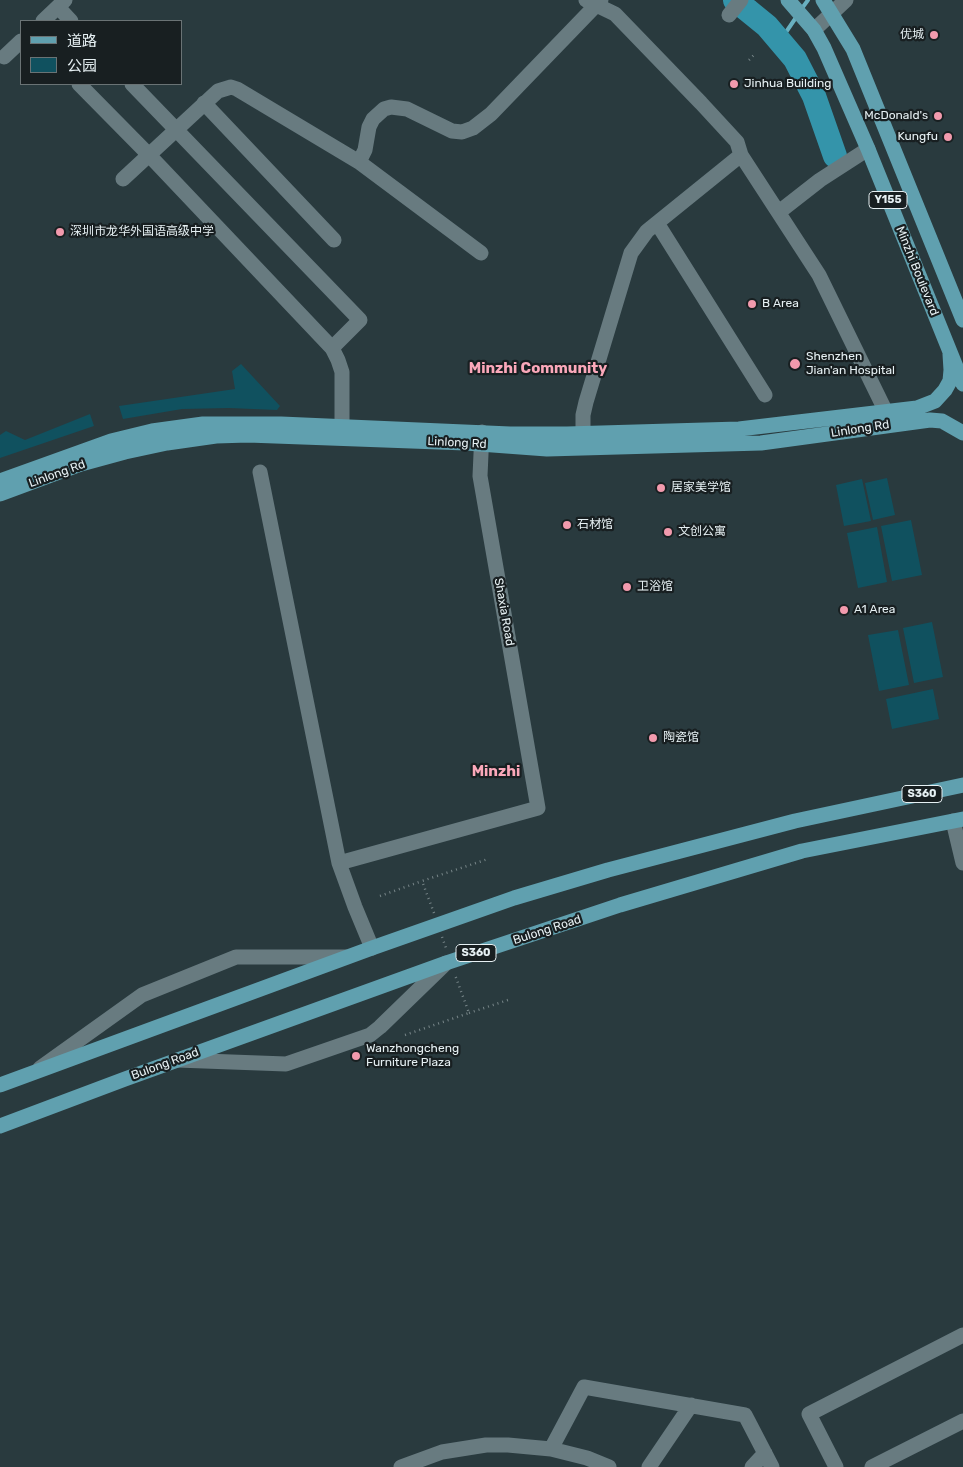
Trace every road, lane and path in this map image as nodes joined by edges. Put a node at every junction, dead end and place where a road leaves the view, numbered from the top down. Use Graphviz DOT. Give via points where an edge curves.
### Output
graph roads {
  1 [pos="823,0"];
  2 [pos="846,0"];
  3 [pos="594,2"];
  4 [pos="790,2"];
  5 [pos="62,4"];
  6 [pos="832,13"];
  7 [pos="44,20"];
  8 [pos="70,20"];
  9 [pos="810,24"];
  10 [pos="20,42"];
  11 [pos="756,53"];
  12 [pos="4,57"];
  13 [pos="749,60"];
  14 [pos="80,85"];
  15 [pos="133,85"];
  16 [pos="204,104"];
  17 [pos="176,129"];
  18 [pos="868,149"];
  19 [pos="149,155"];
  20 [pos="741,155"];
  21 [pos="359,162"];
  22 [pos="123,178"];
  23 [pos="779,212"];
  24 [pos="657,224"];
  25 [pos="334,240"];
  26 [pos="481,253"];
  27 [pos="963,320"];
  28 [pos="332,348"];
  29 [pos="950,354"];
  30 [pos="963,384"];
  31 [pos="765,395"];
  32 [pos="886,412"];
  33 [pos="919,415"];
  34 [pos="342,426"];
  35 [pos="963,433"];
  36 [pos="582,434"];
  37 [pos="482,438"];
  38 [pos="260,472"];
  39 [pos="0,481"];
  40 [pos="0,494"];
  41 [pos="963,785"];
  42 [pos="958,820"];
  43 [pos="488,859"];
  44 [pos="339,863"];
  45 [pos="963,863"];
  46 [pos="422,881"];
  47 [pos="380,896"];
  48 [pos="435,916"];
  49 [pos="441,934"];
  50 [pos="372,948"];
  51 [pos="348,957"];
  52 [pos="449,961"];
  53 [pos="511,998"];
  54 [pos="468,1013"];
  55 [pos="405,1035"];
  56 [pos="176,1060"];
  57 [pos="32,1073"];
  58 [pos="0,1085"];
  59 [pos="0,1126"];
  60 [pos="963,1335"];
  61 [pos="691,1405"];
  62 [pos="963,1421"];
  63 [pos="551,1449"];
  64 [pos="765,1453"];
  65 [pos="401,1467"];
  66 [pos="609,1467"];
  67 [pos="649,1467"];
  68 [pos="752,1467"];
  69 [pos="772,1467"];
  70 [pos="836,1467"];
  71 [pos="872,1467"];
  1 -- 6 [label="main road, Minzhi Boulevard / Y155"];
  2 -- 6 [label="street"];
  3 -- 20 [label="street" via="615,14 701,103 737,142"];
  3 -- 21 [label="street" via="491,114 473,128 452,132 407,109 384,108 373,119"];
  4 -- 9 [label="main road, Minzhi Boulevard / Y155"];
  5 -- 7 [label="street"];
  5 -- 8 [label="street"];
  6 -- 9 [label="street"];
  6 -- 27 [label="main road, Minzhi Boulevard / Y155" via="854,49"];
  9 -- 18 [label="main road, Minzhi Boulevard / Y155" via="824,48"];
  10 -- 12 [label="street"];
  11 -- 13 [label="path"];
  14 -- 19 [label="street"];
  15 -- 17 [label="street"];
  16 -- 17 [label="street"];
  16 -- 21 [label="street" via="218,91 237,89"];
  16 -- 25 [label="street"];
  17 -- 19 [label="street"];
  17 -- 28 [label="street" via="360,320"];
  18 -- 23 [label="street"];
  18 -- 29 [label="main road, Minzhi Boulevard / Y155"];
  19 -- 22 [label="street"];
  19 -- 28 [label="street"];
  20 -- 23 [label="street"];
  20 -- 24 [label="street"];
  21 -- 26 [label="street"];
  23 -- 32 [label="street" via="828,291"];
  24 -- 31 [label="street"];
  24 -- 36 [label="street" via="642,237 632,252 586,402"];
  28 -- 34 [label="street" via="342,372"];
  29 -- 30 [label="main road, Minzhi Boulevard / Y155"];
  29 -- 33 [label="main road" via="950,380 944,392"];
  32 -- 33 [label="main road, Linlong Rd"];
  32 -- 36 [label="main road, Linlong Rd" via="739,429"];
  33 -- 35 [label="main road" via="942,421"];
  33 -- 37 [label="main road, Linlong Rd" via="761,443 547,449"];
  34 -- 37 [label="main road, Linlong Rd"];
  34 -- 39 [label="main road, Linlong Rd" via="203,424 152,431 111,441"];
  36 -- 37 [label="main road, Linlong Rd" via="510,434"];
  37 -- 40 [label="main road, Linlong Rd" via="216,436 124,452"];
  37 -- 44 [label="street, Shaxia Road" via="480,476 538,808"];
  38 -- 44 [label="street"];
  41 -- 50 [label="main road, S360" via="794,821 608,870 514,898"];
  42 -- 45 [label="street"];
  42 -- 52 [label="main road, Bulong Road / S360" via="802,851 620,905"];
  43 -- 46 [label="path"];
  44 -- 50 [label="street"];
  46 -- 47 [label="path"];
  46 -- 48 [label="path"];
  49 -- 52 [label="path"];
  50 -- 51 [label="main road, S360"];
  51 -- 57 [label="main road, S360"];
  51 -- 57 [label="street" via="236,957 142,995"];
  52 -- 54 [label="path"];
  52 -- 56 [label="main road, Bulong Road / S360"];
  52 -- 56 [label="street" via="370,1035 286,1064"];
  53 -- 54 [label="path"];
  54 -- 55 [label="path"];
  56 -- 59 [label="main road, Bulong Road / S360"];
  57 -- 58 [label="main road, S360"];
  60 -- 70 [label="street" via="809,1414"];
  61 -- 63 [label="street" via="584,1387"];
  61 -- 64 [label="street" via="745,1415"];
  61 -- 67 [label="street"];
  62 -- 71 [label="street"];
  63 -- 65 [label="street" via="478,1446 442,1452"];
  63 -- 66 [label="street"];
  64 -- 68 [label="street"];
  64 -- 69 [label="street"];
}
